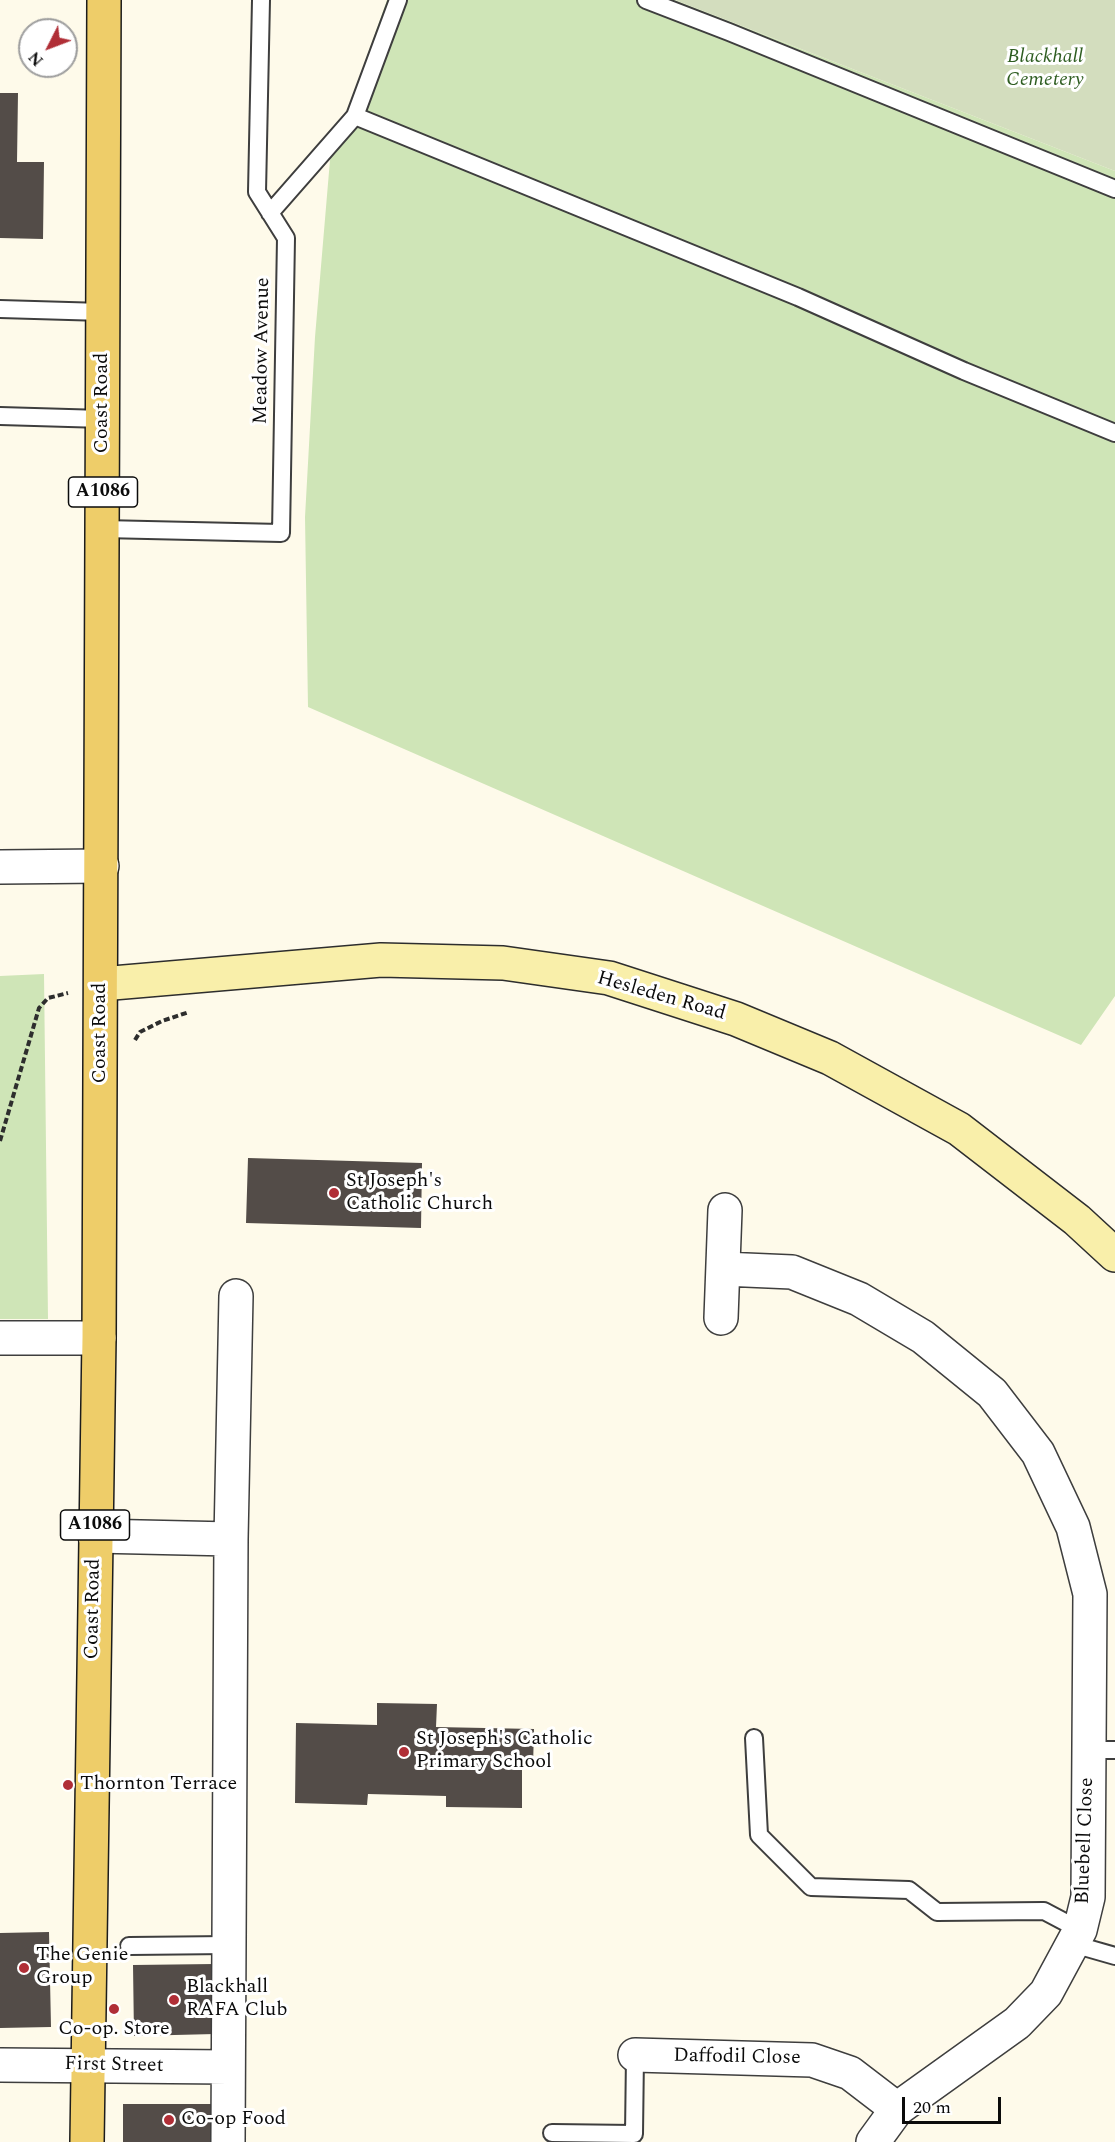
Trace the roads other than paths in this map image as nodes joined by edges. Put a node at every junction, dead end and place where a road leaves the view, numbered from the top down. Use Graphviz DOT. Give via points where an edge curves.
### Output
graph roads {
  1 [pos="104,0"];
  2 [pos="261,0"];
  3 [pos="398,0"];
  4 [pos="645,0"];
  5 [pos="355,116"];
  6 [pos="1115,189"];
  7 [pos="270,213"];
  8 [pos="0,309"];
  9 [pos="103,312"];
  10 [pos="0,416"];
  11 [pos="103,419"];
  12 [pos="1115,433"];
  13 [pos="103,529"];
  14 [pos="102,866"];
  15 [pos="0,867"];
  16 [pos="101,984"];
  17 [pos="726,1210"];
  18 [pos="1115,1255"];
  19 [pos="723,1269"];
  20 [pos="236,1296"];
  21 [pos="721,1318"];
  22 [pos="0,1338"];
  23 [pos="99,1338"];
  24 [pos="95,1536"];
  25 [pos="231,1539"];
  26 [pos="754,1738"];
  27 [pos="1102,1750"];
  28 [pos="1076,1937"];
  29 [pos="129,1946"];
  30 [pos="229,1946"];
  31 [pos="1115,1956"];
  32 [pos="635,2055"];
  33 [pos="0,2065"];
  34 [pos="87,2066"];
  35 [pos="228,2067"];
  36 [pos="897,2109"];
  37 [pos="552,2133"];
  38 [pos="87,2142"];
  39 [pos="228,2142"];
  40 [pos="873,2142"];
  1 -- 9 [label="main road, Coast Road / A1086"];
  2 -- 7 [label="lane, Meadow Avenue" via="257,192"];
  3 -- 5 [label="lane"];
  4 -- 6 [label="lane"];
  5 -- 7 [label="lane"];
  5 -- 12 [label="lane"];
  7 -- 13 [label="lane, Meadow Avenue" via="286,238 281,533"];
  8 -- 9 [label="lane"];
  9 -- 11 [label="main road, Coast Road / A1086"];
  10 -- 11 [label="lane"];
  11 -- 13 [label="main road, Coast Road / A1086"];
  13 -- 14 [label="main road, Coast Road / A1086"];
  14 -- 15 [label="street"];
  14 -- 16 [label="main road, Coast Road / A1086"];
  16 -- 18 [label="main road, Hesleden Road" via="381,960 503,963 609,978 736,1019 830,1058 959,1129 1077,1220"];
  16 -- 23 [label="main road, Coast Road / A1086"];
  17 -- 19 [label="street"];
  19 -- 21 [label="street"];
  19 -- 27 [label="street, Bluebell Close" via="792,1272 859,1299 923,1337 992,1393 1038,1453 1073,1527 1090,1594"];
  20 -- 25 [label="street"];
  22 -- 23 [label="street"];
  23 -- 24 [label="main road, Coast Road / A1086"];
  24 -- 25 [label="street"];
  24 -- 34 [label="main road, Coast Road / A1086"];
  25 -- 30 [label="street"];
  26 -- 28 [label="lane" via="759,1835 811,1887 909,1890 937,1912 1044,1911"];
  27 -- 28 [label="street, Bluebell Close" via="1088,1897"];
  28 -- 31 [label="lane"];
  28 -- 36 [label="street, Bluebell Close" via="1046,1993 1017,2023"];
  29 -- 30 [label="lane"];
  30 -- 35 [label="street"];
  32 -- 36 [label="street, Daffodil Close" via="812,2060 850,2073"];
  32 -- 37 [label="lane" via="634,2134"];
  33 -- 34 [label="street, First Street"];
  34 -- 35 [label="street, First Street"];
  34 -- 38 [label="main road, A1086"];
  35 -- 39 [label="street"];
  36 -- 40 [label="street, Bluebell Close"];
}
